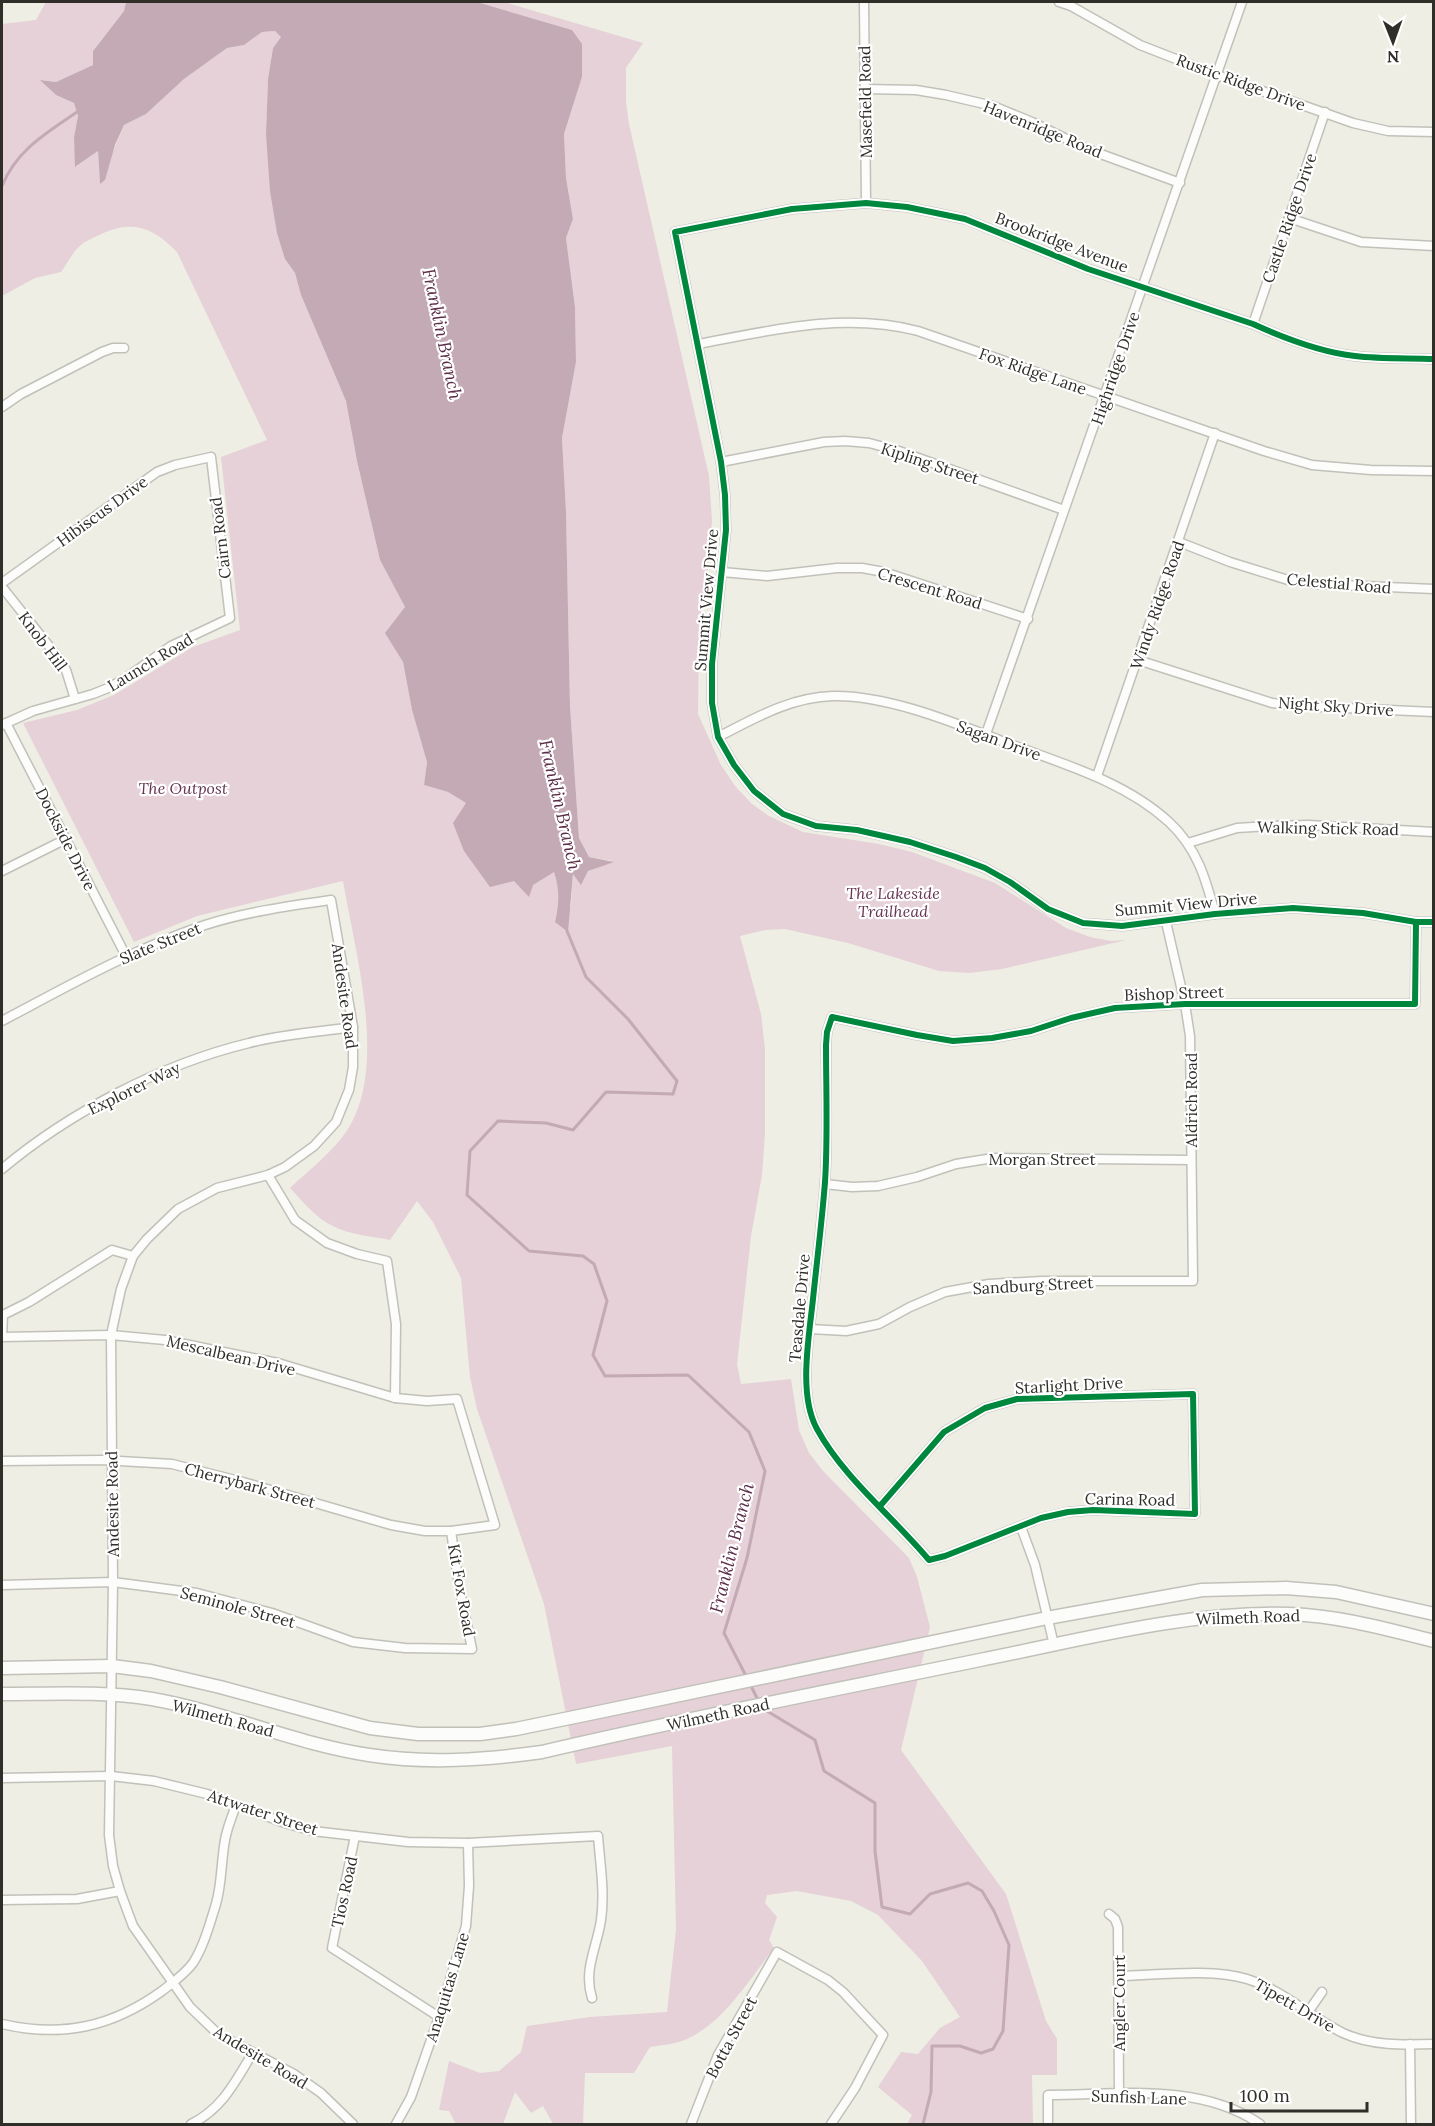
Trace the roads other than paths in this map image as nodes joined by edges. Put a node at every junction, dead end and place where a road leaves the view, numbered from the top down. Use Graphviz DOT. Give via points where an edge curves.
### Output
graph roads {
  1 [pos="864,2"];
  2 [pos="1059,2"];
  3 [pos="1242,2"];
  4 [pos="1217,75"];
  5 [pos="865,89"];
  6 [pos="1325,112"];
  7 [pos="1434,132"];
  8 [pos="1180,183"];
  9 [pos="866,203"];
  10 [pos="1289,218"];
  11 [pos="675,232"];
  12 [pos="1434,246"];
  13 [pos="1143,287"];
  14 [pos="1253,324"];
  15 [pos="699,344"];
  16 [pos="124,348"];
  17 [pos="1434,359"];
  18 [pos="1106,396"];
  19 [pos="2,407"];
  20 [pos="1215,433"];
  21 [pos="211,457"];
  22 [pos="721,462"];
  23 [pos="1434,471"];
  24 [pos="1064,510"];
  25 [pos="1179,542"];
  26 [pos="722,572"];
  27 [pos="2,585"];
  28 [pos="1434,589"];
  29 [pos="230,618"];
  30 [pos="1028,619"];
  31 [pos="1138,660"];
  32 [pos="75,699"];
  33 [pos="1434,712"];
  34 [pos="4,724"];
  35 [pos="986,735"];
  36 [pos="718,737"];
  37 [pos="1097,777"];
  38 [pos="1434,832"];
  39 [pos="66,839"];
  40 [pos="1188,843"];
  41 [pos="2,872"];
  42 [pos="331,900"];
  43 [pos="1215,914"];
  44 [pos="1166,922"];
  45 [pos="1416,922"];
  46 [pos="1434,922"];
  47 [pos="126,956"];
  48 [pos="1185,1004"];
  49 [pos="832,1017"];
  50 [pos="2,1021"];
  51 [pos="353,1027"];
  52 [pos="1191,1160"];
  53 [pos="2,1169"];
  54 [pos="268,1175"];
  55 [pos="825,1184"];
  56 [pos="133,1256"];
  57 [pos="1192,1281"];
  58 [pos="810,1329"];
  59 [pos="111,1335"];
  60 [pos="2,1337"];
  61 [pos="395,1398"];
  62 [pos="111,1460"];
  63 [pos="2,1461"];
  64 [pos="880,1506"];
  65 [pos="1195,1514"];
  66 [pos="495,1525"];
  67 [pos="1020,1527"];
  68 [pos="451,1531"];
  69 [pos="929,1560"];
  70 [pos="114,1582"];
  71 [pos="2,1585"];
  72 [pos="1434,1614"];
  73 [pos="1047,1618"];
  74 [pos="1434,1641"];
  75 [pos="1054,1645"];
  76 [pos="472,1649"];
  77 [pos="112,1666"];
  78 [pos="2,1668"];
  79 [pos="2,1694"];
  80 [pos="112,1694"];
  81 [pos="111,1776"];
  82 [pos="2,1778"];
  83 [pos="236,1805"];
  84 [pos="355,1836"];
  85 [pos="468,1843"];
  86 [pos="120,1891"];
  87 [pos="2,1900"];
  88 [pos="1109,1914"];
  89 [pos="1119,1976"];
  90 [pos="172,1983"];
  91 [pos="1322,1992"];
  92 [pos="592,1998"];
  93 [pos="1308,2012"];
  94 [pos="439,2017"];
  95 [pos="2,2024"];
  96 [pos="1410,2044"];
  97 [pos="1434,2044"];
  98 [pos="252,2054"];
  99 [pos="1119,2095"];
  100 [pos="191,2124"];
  101 [pos="353,2124"];
  102 [pos="396,2124"];
  103 [pos="691,2124"];
  104 [pos="831,2124"];
  105 [pos="1048,2124"];
  106 [pos="1260,2124"];
  107 [pos="1411,2124"];
  1 -- 5 [label="street, Masefield Road"];
  2 -- 4 [label="street, Rustic Ridge Drive" via="1140,45"];
  3 -- 4 [label="street, Highridge Drive"];
  4 -- 6 [label="street, Rustic Ridge Drive"];
  4 -- 8 [label="street, Highridge Drive"];
  5 -- 8 [label="street, Havenridge Road" via="916,90 993,106 1087,149"];
  5 -- 9 [label="street, Masefield Road"];
  6 -- 7 [label="street, Rustic Ridge Drive" via="1388,130"];
  6 -- 10 [label="street, Castle Ridge Drive"];
  8 -- 13 [label="street, Highridge Drive"];
  9 -- 11 [label="street, Brookridge Avenue" via="792,209"];
  9 -- 13 [label="street, Brookridge Avenue" via="965,219"];
  10 -- 12 [label="street" via="1361,242"];
  10 -- 14 [label="street, Castle Ridge Drive"];
  11 -- 15 [label="street, Summit View Drive"];
  13 -- 14 [label="street, Brookridge Avenue"];
  13 -- 18 [label="street, Highridge Drive"];
  14 -- 17 [label="street, Brookridge Avenue" via="1337,353"];
  15 -- 18 [label="street, Fox Ridge Lane" via="828,322 894,325"];
  15 -- 22 [label="street, Summit View Drive"];
  16 -- 19 [label="street" via="102,352"];
  18 -- 20 [label="street, Fox Ridge Lane"];
  18 -- 24 [label="street, Highridge Drive"];
  20 -- 23 [label="street, Fox Ridge Lane" via="1312,465"];
  20 -- 25 [label="street, Windy Ridge Road"];
  21 -- 27 [label="street, Hibiscus Drive" via="157,472"];
  21 -- 29 [label="street, Cairn Road"];
  22 -- 24 [label="street, Kipling Street" via="824,442 869,443"];
  22 -- 26 [label="street, Summit View Drive" via="726,530"];
  24 -- 30 [label="street, Highridge Drive"];
  25 -- 28 [label="street, Celestial Road" via="1288,580"];
  25 -- 31 [label="street, Windy Ridge Road"];
  26 -- 30 [label="street, Crescent Road" via="766,576 861,568"];
  26 -- 36 [label="street, Summit View Drive" via="712,664 712,703"];
  27 -- 32 [label="street, Knob Hill" via="60,660"];
  29 -- 32 [label="street, Launch Road" via="171,646 108,688"];
  30 -- 35 [label="street, Highridge Drive"];
  31 -- 33 [label="street, Night Sky Drive" via="1272,703"];
  31 -- 37 [label="street, Windy Ridge Road"];
  32 -- 34 [label="street, Launch Road"];
  34 -- 39 [label="street, Dockside Drive"];
  35 -- 36 [label="street, Sagan Drive" via="888,701 833,696 803,698"];
  35 -- 37 [label="street, Sagan Drive"];
  36 -- 44 [label="street, Summit View Drive" via="754,790 783,814 816,826 857,830 957,857 1010,882 1048,909 1083,923 1122,926"];
  37 -- 40 [label="street, Sagan Drive" via="1154,810"];
  38 -- 40 [label="street, Walking Stick Road" via="1269,826 1237,828"];
  39 -- 41 [label="street"];
  39 -- 47 [label="street, Dockside Drive"];
  40 -- 43 [label="street, Sagan Drive" via="1206,877"];
  42 -- 47 [label="street, Slate Street" via="206,925"];
  42 -- 51 [label="street, Andesite Road"];
  43 -- 44 [label="street, Summit View Drive"];
  43 -- 45 [label="street, Summit View Drive" via="1293,908"];
  44 -- 48 [label="street, Aldrich Road"];
  45 -- 46 [label="street, Summit View Drive"];
  45 -- 48 [label="street, Bishop Street" via="1415,1004"];
  47 -- 50 [label="street, Slate Street"];
  48 -- 49 [label="street, Bishop Street" via="1115,1008 1032,1031 953,1041"];
  48 -- 52 [label="street, Aldrich Road" via="1190,1036"];
  49 -- 55 [label="street, Teasdale Drive" via="826,1045"];
  51 -- 53 [label="street, Explorer Way" via="250,1042 174,1066 96,1104 21,1152"];
  51 -- 54 [label="street, Andesite Road" via="349,1090 336,1122 314,1146"];
  52 -- 55 [label="street, Morgan Street" via="993,1158 878,1186"];
  52 -- 57 [label="street, Aldrich Road"];
  54 -- 56 [label="street, Andesite Road" via="217,1188 178,1209"];
  54 -- 61 [label="street" via="295,1220 327,1243 387,1261 396,1324"];
  55 -- 58 [label="street, Teasdale Drive"];
  56 -- 59 [label="street, Andesite Road"];
  56 -- 60 [label="street" via="112,1250 3,1315"];
  57 -- 58 [label="street, Sandburg Street" via="989,1284 945,1292 879,1324 846,1331"];
  58 -- 64 [label="street, Teasdale Drive" via="808,1403 816,1428 834,1456"];
  59 -- 60 [label="street, Mescalbean Drive"];
  59 -- 61 [label="street, Mescalbean Drive" via="165,1340 278,1363"];
  59 -- 62 [label="street, Andesite Road"];
  61 -- 66 [label="street, Mescalbean Drive" via="457,1399"];
  62 -- 63 [label="street, Cherrybark Street"];
  62 -- 68 [label="street, Cherrybark Street" via="172,1464 391,1525"];
  62 -- 70 [label="street, Andesite Road"];
  64 -- 65 [label="street, Starlight Drive" via="944,1432 985,1408 1017,1399 1193,1394"];
  64 -- 69 [label="street, Teasdale Drive"];
  65 -- 67 [label="street, Carina Road" via="1094,1510 1041,1518"];
  66 -- 68 [label="street, Cherrybark Street"];
  67 -- 69 [label="street, Carina Road"];
  67 -- 73 [label="street" via="1035,1566"];
  68 -- 76 [label="street, Kit Fox Road"];
  70 -- 71 [label="street, Seminole Street"];
  70 -- 76 [label="street, Seminole Street" via="197,1593 272,1613 353,1642"];
  70 -- 77 [label="street, Andesite Road"];
  72 -- 73 [label="street, Wilmeth Road" via="1336,1592 1262,1588 1202,1590"];
  73 -- 75 [label="street"];
  73 -- 77 [label="street, Wilmeth Road" via="480,1734 418,1734 370,1728 151,1671"];
  74 -- 75 [label="street, Wilmeth Road" via="1358,1621 1268,1614 1208,1616"];
  75 -- 80 [label="street, Wilmeth Road" via="542,1752 489,1759 424,1761 368,1755 200,1710"];
  77 -- 78 [label="street, Wilmeth Road"];
  77 -- 80 [label="street, Andesite Road"];
  79 -- 80 [label="street, Wilmeth Road"];
  80 -- 81 [label="street, Andesite Road"];
  81 -- 82 [label="street, Attwater Street"];
  81 -- 83 [label="street, Attwater Street" via="182,1787"];
  81 -- 86 [label="street, Andesite Road" via="109,1835"];
  83 -- 84 [label="street, Attwater Street" via="314,1831"];
  83 -- 90 [label="street" via="225,1837 221,1887 215,1906 192,1964"];
  84 -- 85 [label="street, Attwater Street"];
  84 -- 94 [label="street, Tios Road" via="332,1948"];
  85 -- 92 [label="street, Attwater Street" via="598,1836 603,1893 588,1980"];
  85 -- 94 [label="street, Anaquitas Lane" via="466,1926"];
  86 -- 87 [label="street" via="77,1899"];
  86 -- 90 [label="street, Andesite Road" via="133,1926"];
  88 -- 89 [label="street, Angler Court" via="1118,1927"];
  89 -- 93 [label="street, Tipett Drive" via="1198,1974 1245,1978 1269,1987"];
  89 -- 99 [label="street, Angler Court"];
  90 -- 95 [label="street" via="132,2010 95,2025 51,2031"];
  90 -- 98 [label="street, Andesite Road" via="218,2034"];
  91 -- 93 [label="street"];
  93 -- 96 [label="street, Tipett Drive" via="1346,2034 1388,2044"];
  94 -- 102 [label="street, Anaquitas Lane" via="411,2097"];
  96 -- 97 [label="street, Tipett Drive"];
  96 -- 107 [label="street"];
  98 -- 100 [label="street" via="226,2097 213,2111"];
  98 -- 101 [label="street, Andesite Road" via="294,2074"];
  99 -- 105 [label="street, Sunfish Lane" via="1048,2095"];
  99 -- 106 [label="street, Sunfish Lane" via="1209,2100"];
  103 -- 104 [label="street, Botta Street" via="718,2055 777,1953 828,1980 883,2035"];
}
